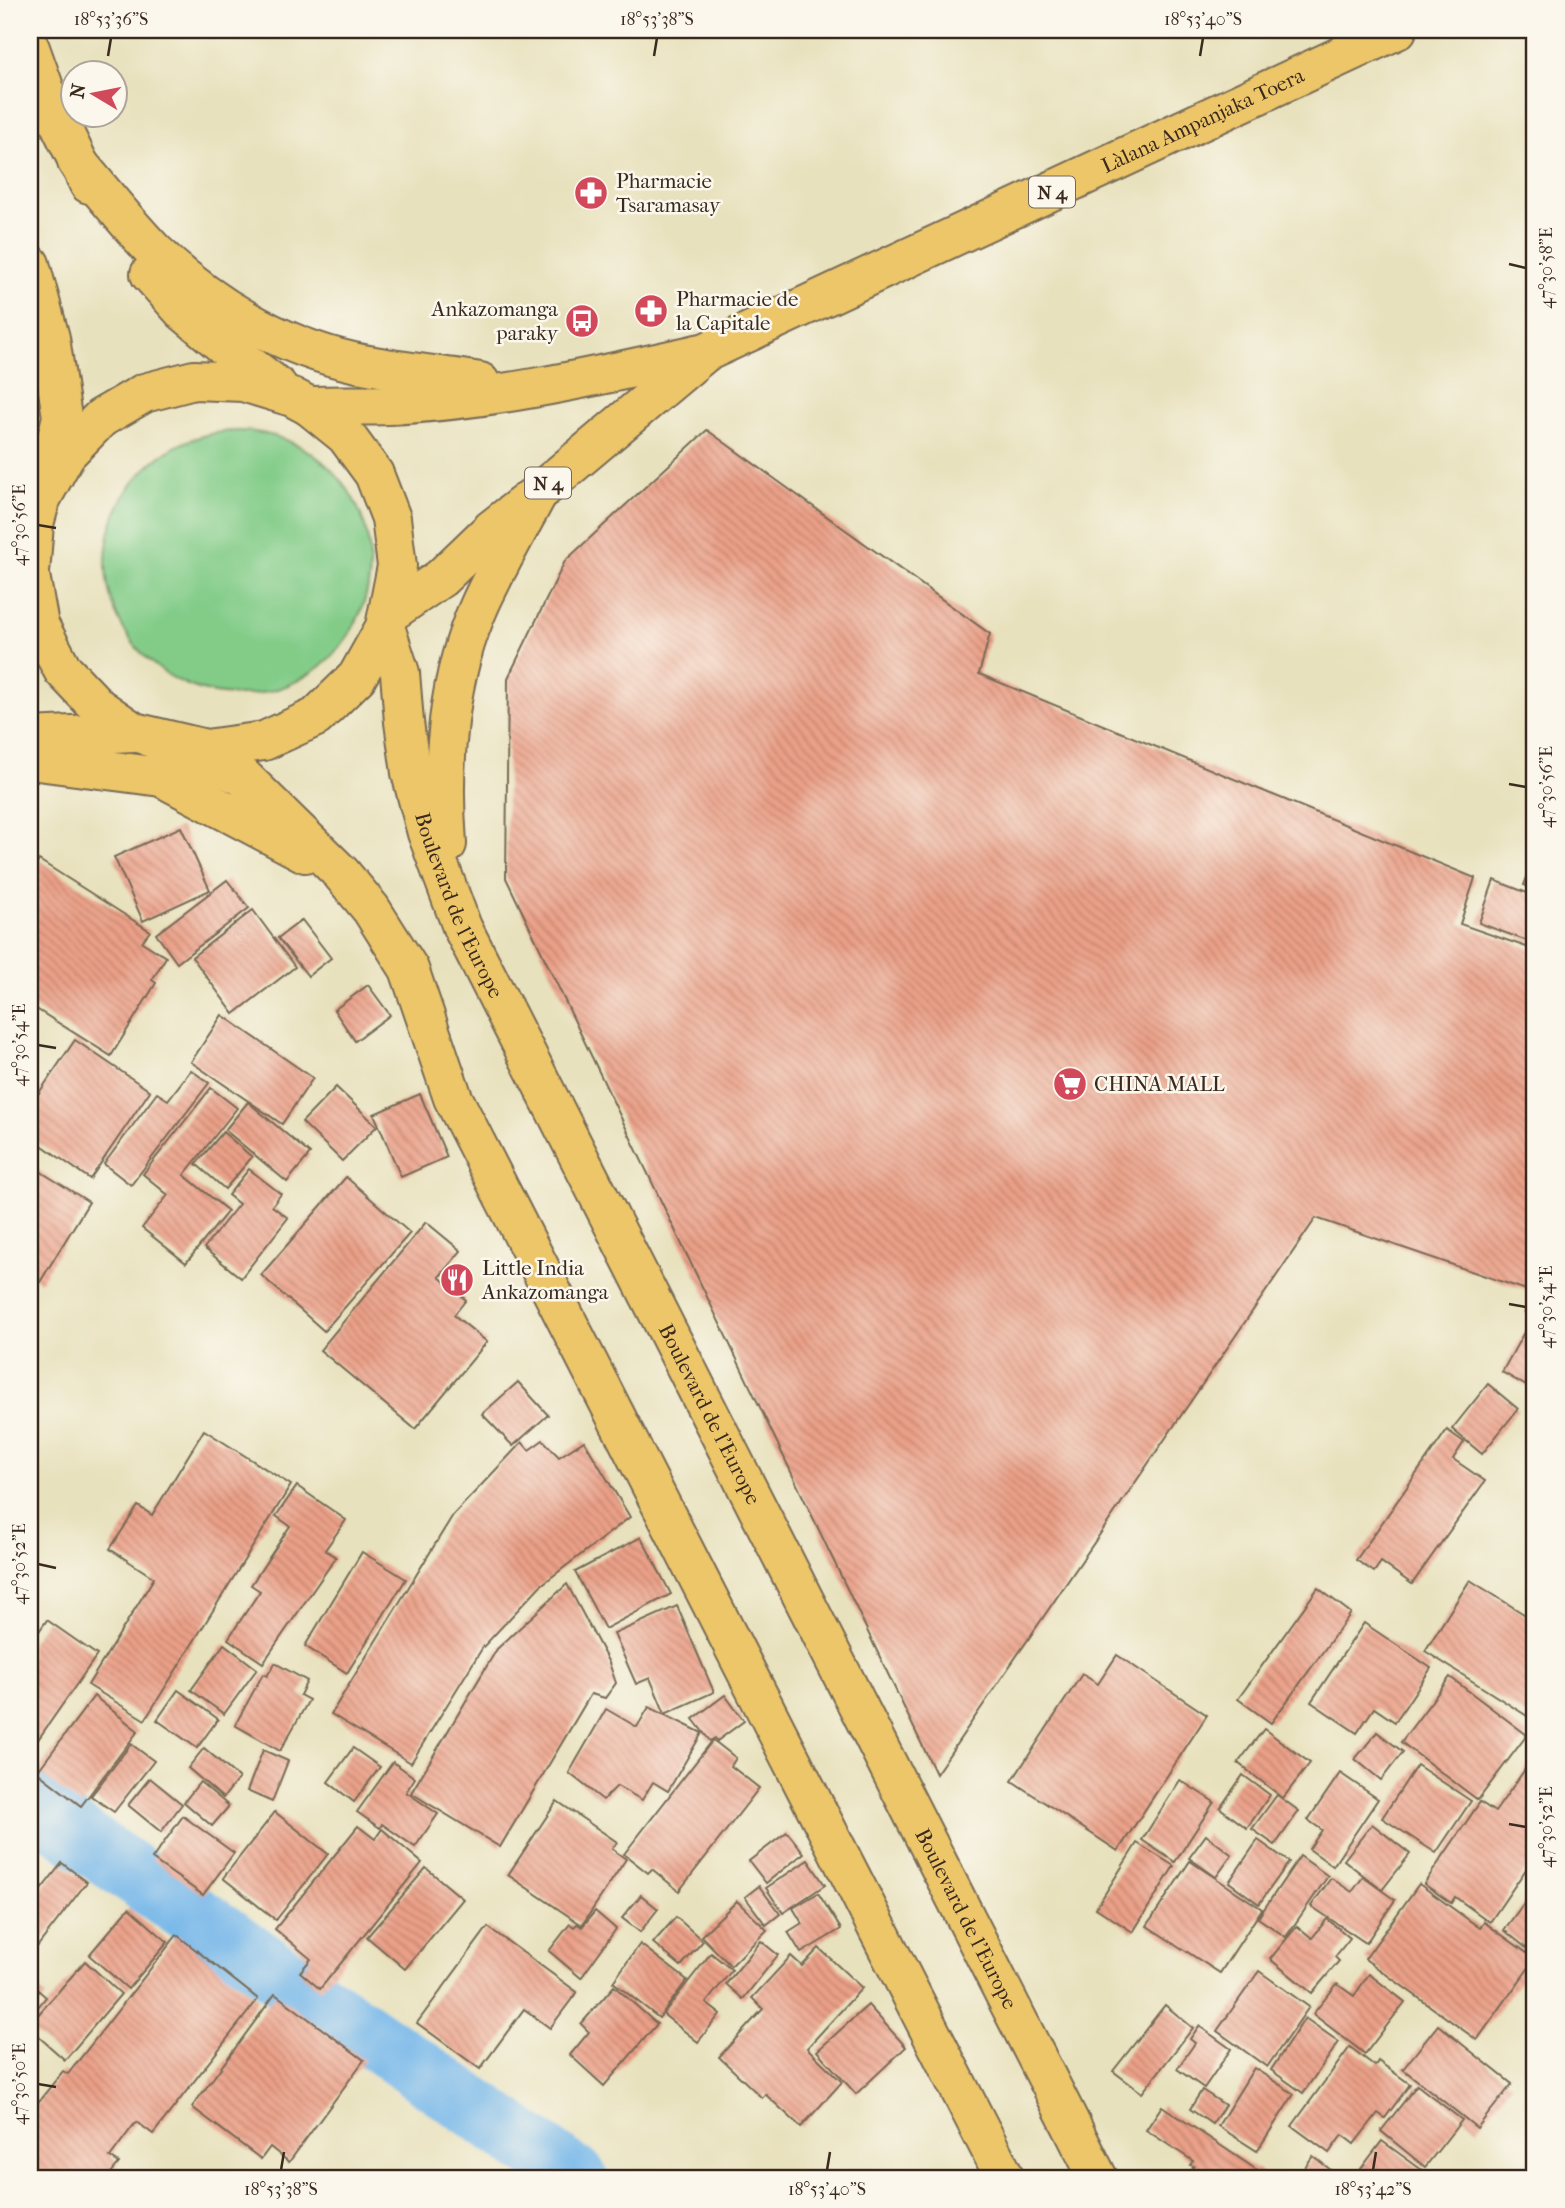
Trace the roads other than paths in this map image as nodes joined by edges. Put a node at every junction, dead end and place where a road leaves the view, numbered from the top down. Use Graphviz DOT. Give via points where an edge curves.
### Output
graph roads {
  1 [pos="1397,30"];
  2 [pos="30,48"];
  3 [pos="77,162"];
  4 [pos="30,264"];
  5 [pos="706,352"];
  6 [pos="523,388"];
  7 [pos="300,401"];
  8 [pos="538,493"];
  9 [pos="35,517"];
  10 [pos="30,574"];
  11 [pos="387,620"];
  12 [pos="142,735"];
  13 [pos="30,737"];
  14 [pos="30,760"];
  15 [pos="341,873"];
  16 [pos="452,902"];
  17 [pos="1004,2178"];
  18 [pos="1098,2178"];
  1 -- 5 [label="main road, Làlana Ampanjaka Toera / N 4"];
  2 -- 3 [label="main road"];
  3 -- 6 [label="main road" via="154,250 241,319 352,362"];
  3 -- 7 [label="main road" via="107,217 183,310"];
  4 -- 9 [label="main road" via="50,338 62,417"];
  5 -- 6 [label="main road, N 4"];
  5 -- 8 [label="main road, N 4"];
  6 -- 7 [label="main road, N 4" via="390,405"];
  7 -- 9 [label="main road" via="243,382 194,380 144,393 100,418 65,454"];
  7 -- 11 [label="main road" via="346,436 374,474 391,518 397,566"];
  8 -- 11 [label="main road, N 4"];
  8 -- 16 [label="main road" via="480,604 459,663 444,804"];
  9 -- 10 [label="main road"];
  10 -- 12 [label="main road" via="39,625 63,670 98,707"];
  11 -- 12 [label="main road" via="358,677 306,722 264,741 206,749"];
  11 -- 16 [label="main road, Boulevard de l'Europe" via="400,673 411,773"];
  12 -- 13 [label="main road"];
  12 -- 15 [label="main road" via="242,776"];
  14 -- 15 [label="main road" via="161,777"];
  15 -- 17 [label="main road" via="371,909 409,969 453,1098"];
  16 -- 18 [label="main road, Boulevard de l'Europe"];
}
